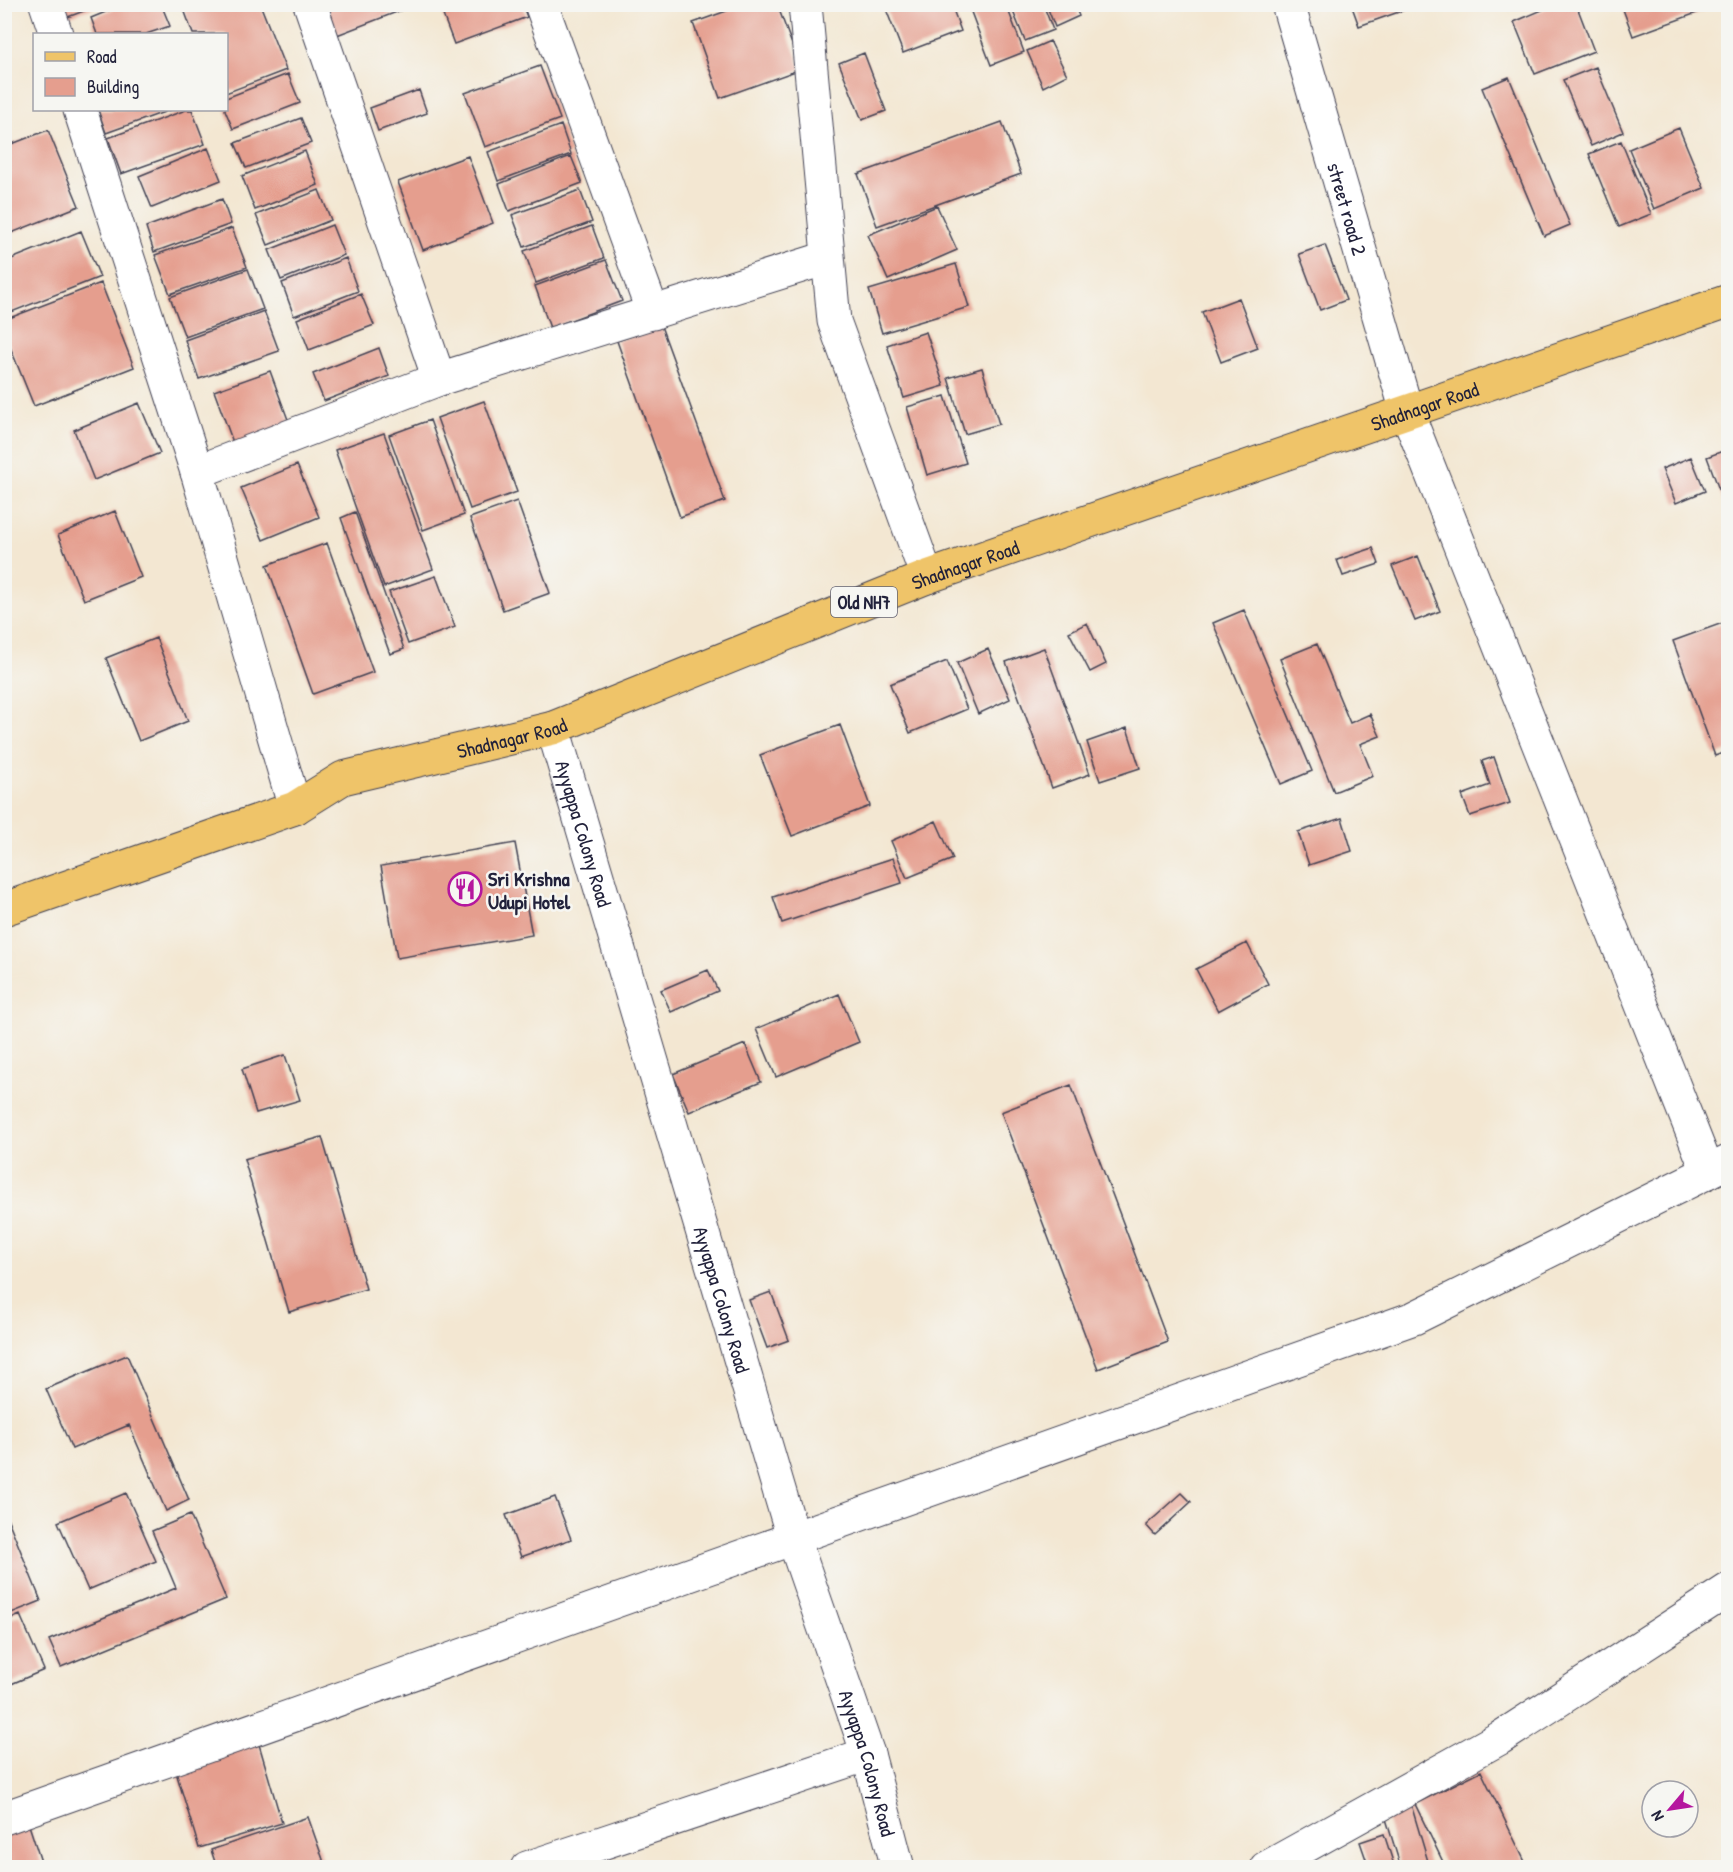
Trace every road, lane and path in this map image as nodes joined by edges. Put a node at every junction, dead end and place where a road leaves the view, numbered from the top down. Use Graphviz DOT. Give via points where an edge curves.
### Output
graph roads {
  1 [pos="46,4"];
  2 [pos="310,4"];
  3 [pos="541,4"];
  4 [pos="805,4"];
  5 [pos="1288,4"];
  6 [pos="56,33"];
  7 [pos="80,111"];
  8 [pos="827,258"];
  9 [pos="1728,301"];
  10 [pos="653,313"];
  11 [pos="439,379"];
  12 [pos="1407,412"];
  13 [pos="197,472"];
  14 [pos="927,577"];
  15 [pos="553,728"];
  16 [pos="295,808"];
  17 [pos="4,909"];
  18 [pos="1718,1167"];
  19 [pos="793,1537"];
  20 [pos="1728,1590"];
  21 [pos="868,1755"];
  22 [pos="4,1818"];
  23 [pos="527,1868"];
  24 [pos="898,1868"];
  25 [pos="1266,1868"];
  1 -- 6 [label="street"];
  2 -- 11 [label="street"];
  3 -- 10 [label="street"];
  4 -- 8 [label="street"];
  5 -- 12 [label="street, street road 2"];
  7 -- 13 [label="street"];
  8 -- 10 [label="street"];
  8 -- 14 [label="street" via="834,321"];
  9 -- 12 [label="main road, Shadnagar Road / Old NH7"];
  10 -- 11 [label="street"];
  11 -- 13 [label="street"];
  12 -- 14 [label="main road, Shadnagar Road / Old NH7"];
  12 -- 18 [label="street, street road 2"];
  13 -- 16 [label="street"];
  14 -- 15 [label="main road, Shadnagar Road / Old NH7"];
  15 -- 16 [label="main road, Shadnagar Road / Old NH7" via="343,778"];
  15 -- 19 [label="street, Ayyappa Colony Road"];
  16 -- 17 [label="main road, Shadnagar Road / Old NH7"];
  18 -- 19 [label="street" via="1414,1318"];
  19 -- 21 [label="street, Ayyappa Colony Road"];
  19 -- 22 [label="street"];
  20 -- 25 [label="street" via="1500,1738"];
  21 -- 23 [label="street"];
  21 -- 24 [label="street, Ayyappa Colony Road"];
}
